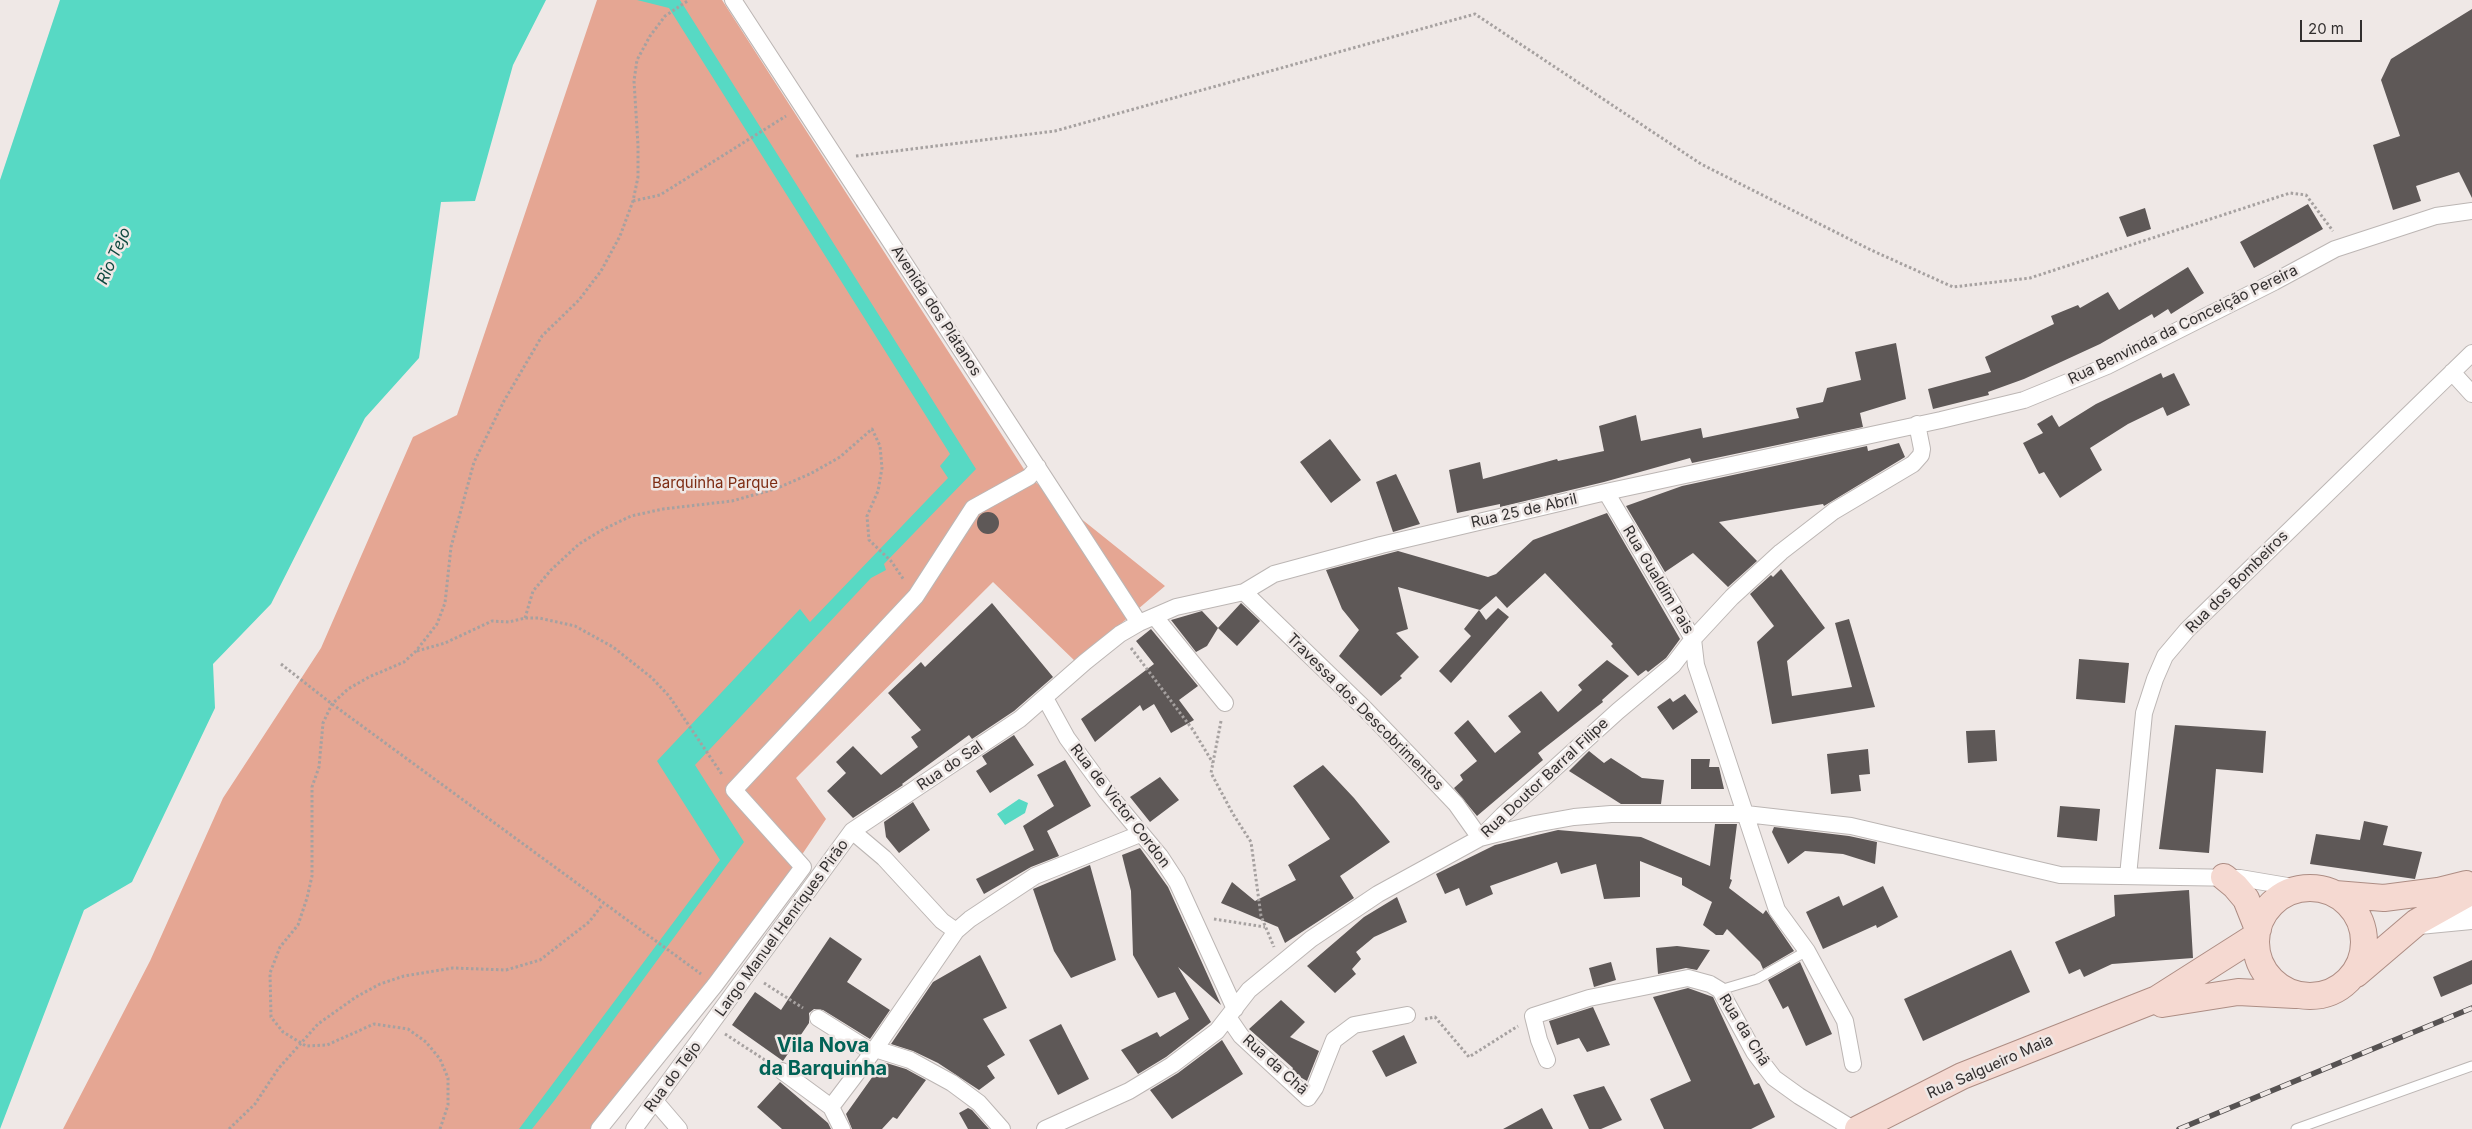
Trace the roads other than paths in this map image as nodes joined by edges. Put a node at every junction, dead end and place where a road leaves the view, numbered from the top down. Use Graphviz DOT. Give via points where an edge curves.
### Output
graph roads {
  1 [pos="732,0"];
  2 [pos="2472,211"];
  3 [pos="2472,352"];
  4 [pos="2452,372"];
  5 [pos="2472,394"];
  6 [pos="1917,424"];
  7 [pos="1038,468"];
  8 [pos="1606,492"];
  9 [pos="1244,592"];
  10 [pos="1155,617"];
  11 [pos="1139,623"];
  12 [pos="1120,634"];
  13 [pos="1693,639"];
  14 [pos="1045,698"];
  15 [pos="1225,703"];
  16 [pos="1746,814"];
  17 [pos="852,831"];
  18 [pos="1140,834"];
  19 [pos="1480,838"];
  20 [pos="2128,876"];
  21 [pos="2224,877"];
  22 [pos="2472,883"];
  23 [pos="2305,889"];
  24 [pos="2472,891"];
  25 [pos="2335,894"];
  26 [pos="2472,917"];
  27 [pos="2417,922"];
  28 [pos="956,931"];
  29 [pos="2257,933"];
  30 [pos="1807,951"];
  31 [pos="2348,982"];
  32 [pos="1720,990"];
  33 [pos="2300,996"];
  34 [pos="2125,1012"];
  35 [pos="1232,1013"];
  36 [pos="1407,1014"];
  37 [pos="818,1018"];
  38 [pos="712,1025"];
  39 [pos="874,1050"];
  40 [pos="1548,1060"];
  41 [pos="1854,1064"];
  42 [pos="2472,1066"];
  43 [pos="782,1071"];
  44 [pos="656,1101"];
  45 [pos="831,1107"];
  46 [pos="599,1129"];
  47 [pos="634,1129"];
  48 [pos="679,1129"];
  49 [pos="842,1129"];
  50 [pos="1002,1129"];
  51 [pos="1045,1129"];
  52 [pos="1853,1129"];
  53 [pos="1858,1129"];
  54 [pos="2296,1129"];
  1 -- 7 [label="street, Avenida dos Plátanos"];
  2 -- 6 [label="street, Rua Benvinda da Conceição Pereira" via="2436,216 2343,246 2097,370 2024,400"];
  3 -- 4 [label="street, Rua dos Bombeiros"];
  4 -- 5 [label="street"];
  4 -- 20 [label="street, Rua dos Bombeiros" via="2165,656 2144,713"];
  6 -- 8 [label="street, Rua 25 de Abril"];
  6 -- 13 [label="street" via="1922,449 1917,460 1834,511 1781,552"];
  7 -- 11 [label="street, Avenida dos Plátanos"];
  7 -- 46 [label="street" via="973,508 916,596 734,790 803,867 715,985"];
  8 -- 9 [label="street, Rua 25 de Abril" via="1274,574"];
  8 -- 13 [label="street, Rua Gualdim Pais"];
  9 -- 10 [label="street, Rua 25 de Abril" via="1176,607"];
  9 -- 19 [label="street, Travessa dos Descobrimentos" via="1417,763 1456,804"];
  10 -- 11 [label="street, Rua 25 de Abril"];
  10 -- 15 [label="street"];
  11 -- 12 [label="street, Rua 25 de Abril"];
  12 -- 14 [label="street, Rua do Sal"];
  13 -- 16 [label="street, Rua Gualdim Pais" via="1696,665"];
  13 -- 19 [label="street, Rua Doutor Barral Filipe" via="1674,665 1618,711"];
  14 -- 17 [label="street, Rua do Sal" via="956,763"];
  14 -- 18 [label="street, Rua de Victor Cordon" via="1067,738"];
  16 -- 19 [label="street" via="1574,817"];
  16 -- 20 [label="street" via="1851,826 2060,875"];
  16 -- 30 [label="street, Rua Gualdim Pais" via="1777,910"];
  17 -- 28 [label="street" via="884,858 942,921"];
  17 -- 38 [label="street, Largo Manuel Henriques Pirão"];
  18 -- 28 [label="street" via="1035,876"];
  18 -- 35 [label="street, Rua de Victor Cordon" via="1177,882"];
  19 -- 35 [label="street, Rua Doutor Barral Filipe" via="1378,894 1311,939 1249,990"];
  20 -- 21 [label="street"];
  21 -- 23 [label="street"];
  21 -- 29 [label="main road" via="2246,899"];
  22 -- 25 [label="main road" via="2384,898"];
  23 -- 25 [label="main road" via="2316,888"];
  23 -- 29 [label="main road" via="2287,894 2272,904 2261,918"];
  24 -- 27 [label="main road"];
  25 -- 31 [label="main road" via="2352,908 2364,935 2362,958"];
  26 -- 27 [label="street"];
  27 -- 31 [label="main road"];
  28 -- 39 [label="street"];
  29 -- 33 [label="main road" via="2256,949 2264,969 2275,983"];
  29 -- 34 [label="main road, Rua Salgueiro Maia" via="2181,986"];
  30 -- 32 [label="lane" via="1756,979"];
  30 -- 41 [label="street, Rua Gualdim Pais" via="1845,1021"];
  31 -- 33 [label="main road" via="2322,995"];
  32 -- 40 [label="street, Rua da Chã" via="1688,978 1589,998 1533,1016"];
  32 -- 52 [label="street, Rua da Chã" via="1754,1052 1774,1078"];
  33 -- 34 [label="main road, Rua Salgueiro Maia" via="2238,992 2175,1000"];
  34 -- 53 [label="main road, Rua Salgueiro Maia" via="1962,1076"];
  35 -- 36 [label="street, Rua da Chã" via="1241,1036 1308,1098 1334,1040 1354,1025"];
  35 -- 51 [label="street, Rua Doutor Barral Filipe" via="1217,1032 1172,1065 1128,1091"];
  37 -- 39 [label="street"];
  38 -- 44 [label="street, Rua do Tejo"];
  39 -- 45 [label="street"];
  39 -- 50 [label="street" via="910,1060 952,1082 979,1103"];
  42 -- 54 [label="lane"];
  43 -- 45 [label="street"];
  44 -- 47 [label="street, Rua do Tejo"];
  44 -- 48 [label="street"];
  45 -- 49 [label="street"];
}
